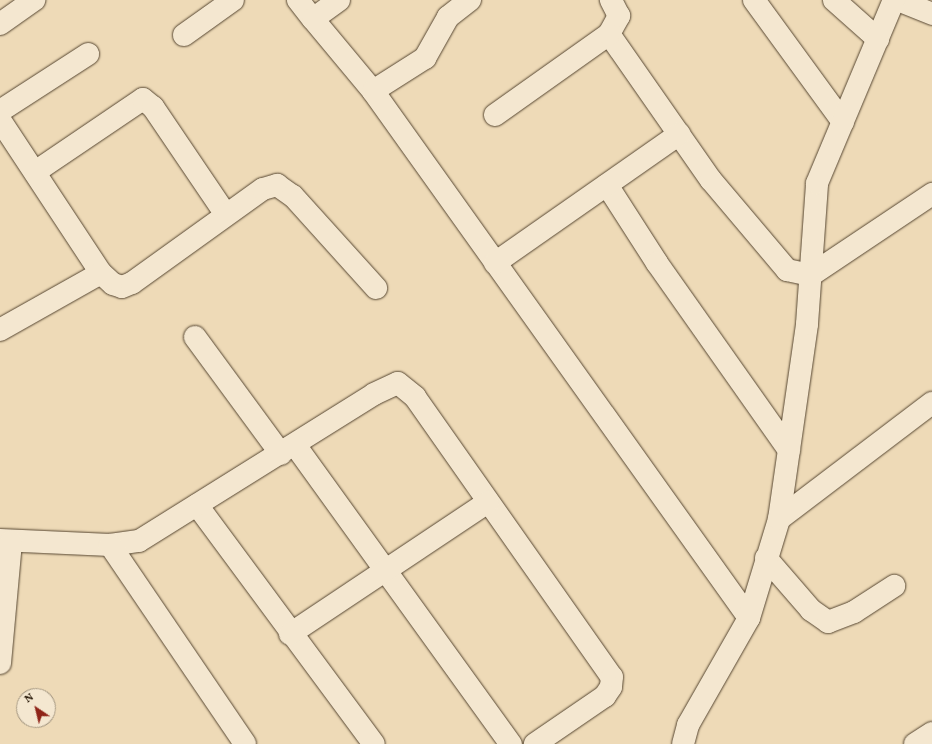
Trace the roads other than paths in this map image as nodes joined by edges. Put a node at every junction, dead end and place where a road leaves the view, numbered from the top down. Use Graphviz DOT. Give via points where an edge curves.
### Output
graph roads {
  1 [pos="34,0"];
  2 [pos="233,0"];
  3 [pos="298,0"];
  4 [pos="339,0"];
  5 [pos="470,0"];
  6 [pos="611,0"];
  7 [pos="754,0"];
  8 [pos="834,0"];
  9 [pos="894,0"];
  10 [pos="898,0"];
  11 [pos="932,14"];
  12 [pos="314,19"];
  13 [pos="0,24"];
  14 [pos="609,34"];
  15 [pos="184,35"];
  16 [pos="878,39"];
  17 [pos="88,54"];
  18 [pos="373,91"];
  19 [pos="0,111"];
  20 [pos="495,115"];
  21 [pos="0,120"];
  22 [pos="843,122"];
  23 [pos="679,134"];
  24 [pos="35,172"];
  25 [pos="607,185"];
  26 [pos="932,194"];
  27 [pos="226,215"];
  28 [pos="495,264"];
  29 [pos="101,273"];
  30 [pos="811,276"];
  31 [pos="376,288"];
  32 [pos="0,330"];
  33 [pos="195,337"];
  34 [pos="932,404"];
  35 [pos="288,450"];
  36 [pos="788,450"];
  37 [pos="488,502"];
  38 [pos="197,505"];
  39 [pos="779,519"];
  40 [pos="6,541"];
  41 [pos="110,545"];
  42 [pos="766,558"];
  43 [pos="385,571"];
  44 [pos="894,586"];
  45 [pos="749,618"];
  46 [pos="290,634"];
  47 [pos="0,663"];
  48 [pos="932,733"];
  49 [pos="245,744"];
  50 [pos="374,744"];
  51 [pos="511,744"];
  52 [pos="536,744"];
  53 [pos="683,744"];
  54 [pos="915,744"];
  1 -- 13 [label="street"];
  2 -- 15 [label="street"];
  3 -- 12 [label="street"];
  4 -- 12 [label="street"];
  5 -- 18 [label="street" via="448,17 425,58"];
  6 -- 14 [label="street" via="619,16"];
  7 -- 22 [label="street"];
  8 -- 16 [label="street"];
  9 -- 16 [label="street"];
  10 -- 11 [label="street"];
  12 -- 18 [label="street"];
  14 -- 20 [label="street"];
  14 -- 23 [label="street"];
  16 -- 22 [label="street"];
  17 -- 19 [label="street"];
  18 -- 28 [label="street"];
  21 -- 24 [label="street"];
  22 -- 30 [label="street" via="817,183"];
  23 -- 25 [label="street"];
  23 -- 30 [label="street" via="770,253 787,270"];
  24 -- 27 [label="street" via="143,99 153,107"];
  24 -- 29 [label="street"];
  25 -- 28 [label="street"];
  25 -- 36 [label="street" via="657,263"];
  26 -- 30 [label="street"];
  27 -- 29 [label="street" via="132,283 122,287 113,284"];
  27 -- 31 [label="street" via="270,185 284,188"];
  28 -- 45 [label="street"];
  29 -- 32 [label="street"];
  30 -- 36 [label="street"];
  33 -- 35 [label="street"];
  34 -- 39 [label="street"];
  35 -- 37 [label="street" via="374,394 398,383 415,397"];
  35 -- 38 [label="street"];
  35 -- 43 [label="street"];
  36 -- 39 [label="street"];
  37 -- 43 [label="street"];
  37 -- 52 [label="street" via="612,677 611,688 604,696"];
  38 -- 41 [label="street" via="139,541"];
  38 -- 46 [label="street"];
  39 -- 42 [label="street"];
  40 -- 41 [label="street"];
  40 -- 47 [label="street"];
  41 -- 49 [label="street"];
  42 -- 44 [label="street" via="811,610 828,622 854,612"];
  42 -- 45 [label="street"];
  43 -- 46 [label="street"];
  43 -- 51 [label="street"];
  45 -- 53 [label="street" via="688,725"];
  46 -- 50 [label="street"];
  48 -- 54 [label="street"];
}
